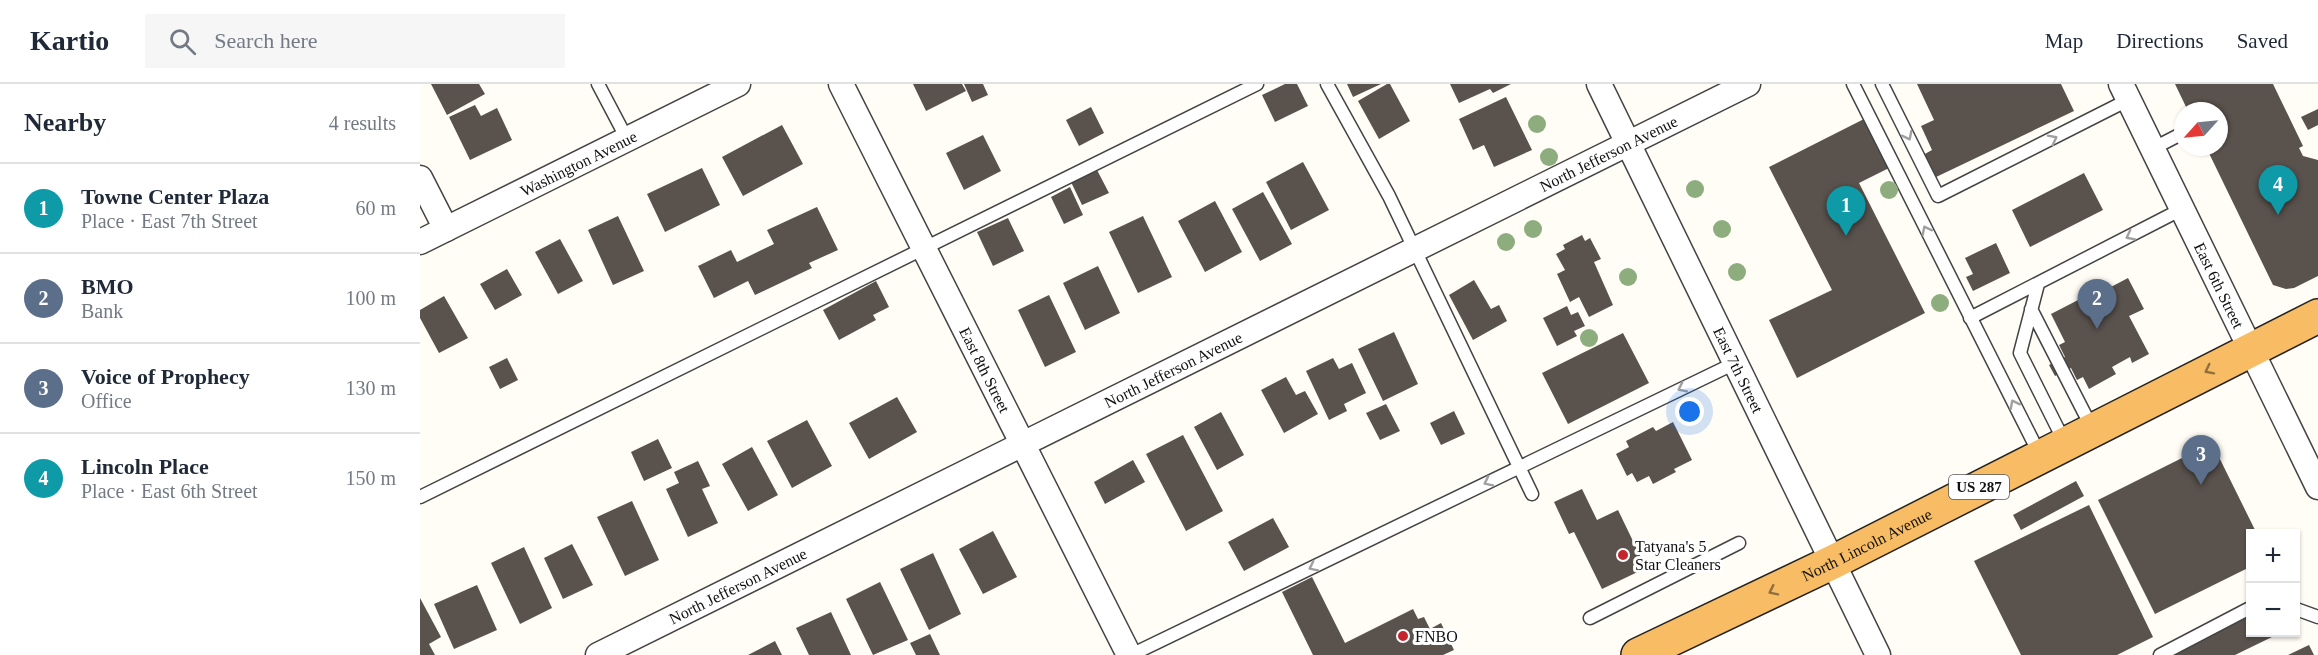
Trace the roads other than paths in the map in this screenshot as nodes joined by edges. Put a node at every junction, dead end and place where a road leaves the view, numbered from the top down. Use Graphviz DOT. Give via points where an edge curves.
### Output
graph roads {
  1 [pos="598,84"];
  2 [pos="738,84"];
  3 [pos="841,84"];
  4 [pos="1257,84"];
  5 [pos="1327,84"];
  6 [pos="1599,84"];
  7 [pos="1748,84"];
  8 [pos="1853,84"];
  9 [pos="1882,84"];
  10 [pos="2125,92"];
  11 [pos="2174,138"];
  12 [pos="627,139"];
  13 [pos="1628,144"];
  14 [pos="2152,149"];
  15 [pos="420,178"];
  16 [pos="2182,209"];
  17 [pos="446,229"];
  18 [pos="420,242"];
  19 [pos="924,248"];
  20 [pos="1414,250"];
  21 [pos="2038,284"];
  22 [pos="2031,309"];
  23 [pos="2318,316"];
  24 [pos="1970,318"];
  25 [pos="2251,349"];
  26 [pos="1735,363"];
  27 [pos="1023,443"];
  28 [pos="2066,443"];
  29 [pos="1520,467"];
  30 [pos="2318,487"];
  31 [pos="1532,494"];
  32 [pos="420,496"];
  33 [pos="1739,543"];
  34 [pos="1833,562"];
  35 [pos="2246,610"];
  36 [pos="2300,611"];
  37 [pos="2318,617"];
  38 [pos="1590,618"];
  39 [pos="598,655"];
  40 [pos="1130,655"];
  41 [pos="1638,655"];
  42 [pos="1878,655"];
  43 [pos="2160,655"];
  1 -- 12 [label="lane"];
  2 -- 12 [label="street, Washington Avenue"];
  3 -- 19 [label="street, East 8th Street"];
  4 -- 19 [label="lane"];
  5 -- 20 [label="lane"];
  6 -- 13 [label="street, East 7th Street"];
  7 -- 13 [label="street, North Jefferson Avenue"];
  24 -- 8 [label="lane, one-way"];
  9 -- 10 [label="lane, one-way" via="1938,196"];
  10 -- 14 [label="street, East 6th Street"];
  11 -- 14 [label="lane"];
  12 -- 17 [label="street, Washington Avenue"];
  13 -- 20 [label="street, North Jefferson Avenue"];
  13 -- 26 [label="street, East 7th Street"];
  14 -- 16 [label="street, East 6th Street"];
  15 -- 17 [label="street"];
  16 -- 21 [label="lane, one-way"];
  16 -- 25 [label="street, East 6th Street"];
  17 -- 18 [label="street, Washington Avenue"];
  19 -- 27 [label="street, East 8th Street"];
  19 -- 32 [label="lane"];
  20 -- 27 [label="street, North Jefferson Avenue"];
  20 -- 29 [label="lane"];
  21 -- 22 [label="lane"];
  21 -- 24 [label="lane"];
  22 -- 28 [label="lane"];
  22 -- 28 [label="lane" via="2020,353"];
  23 -- 25 [label="highway, North Lincoln Avenue / US 287"];
  28 -- 24 [label="lane, one-way"];
  25 -- 28 [label="highway, North Lincoln Avenue / US 287, one-way"];
  25 -- 30 [label="street, East 6th Street"];
  26 -- 29 [label="lane, one-way"];
  26 -- 34 [label="street, East 7th Street"];
  27 -- 39 [label="street, North Jefferson Avenue"];
  27 -- 40 [label="street, East 8th Street"];
  28 -- 34 [label="highway, North Lincoln Avenue / US 287"];
  29 -- 31 [label="lane"];
  29 -- 40 [label="lane, one-way"];
  33 -- 38 [label="lane"];
  34 -- 41 [label="highway, North Lincoln Avenue / US 287, one-way"];
  34 -- 42 [label="street, East 7th Street"];
  35 -- 43 [label="lane"];
  36 -- 37 [label="lane"];
}
